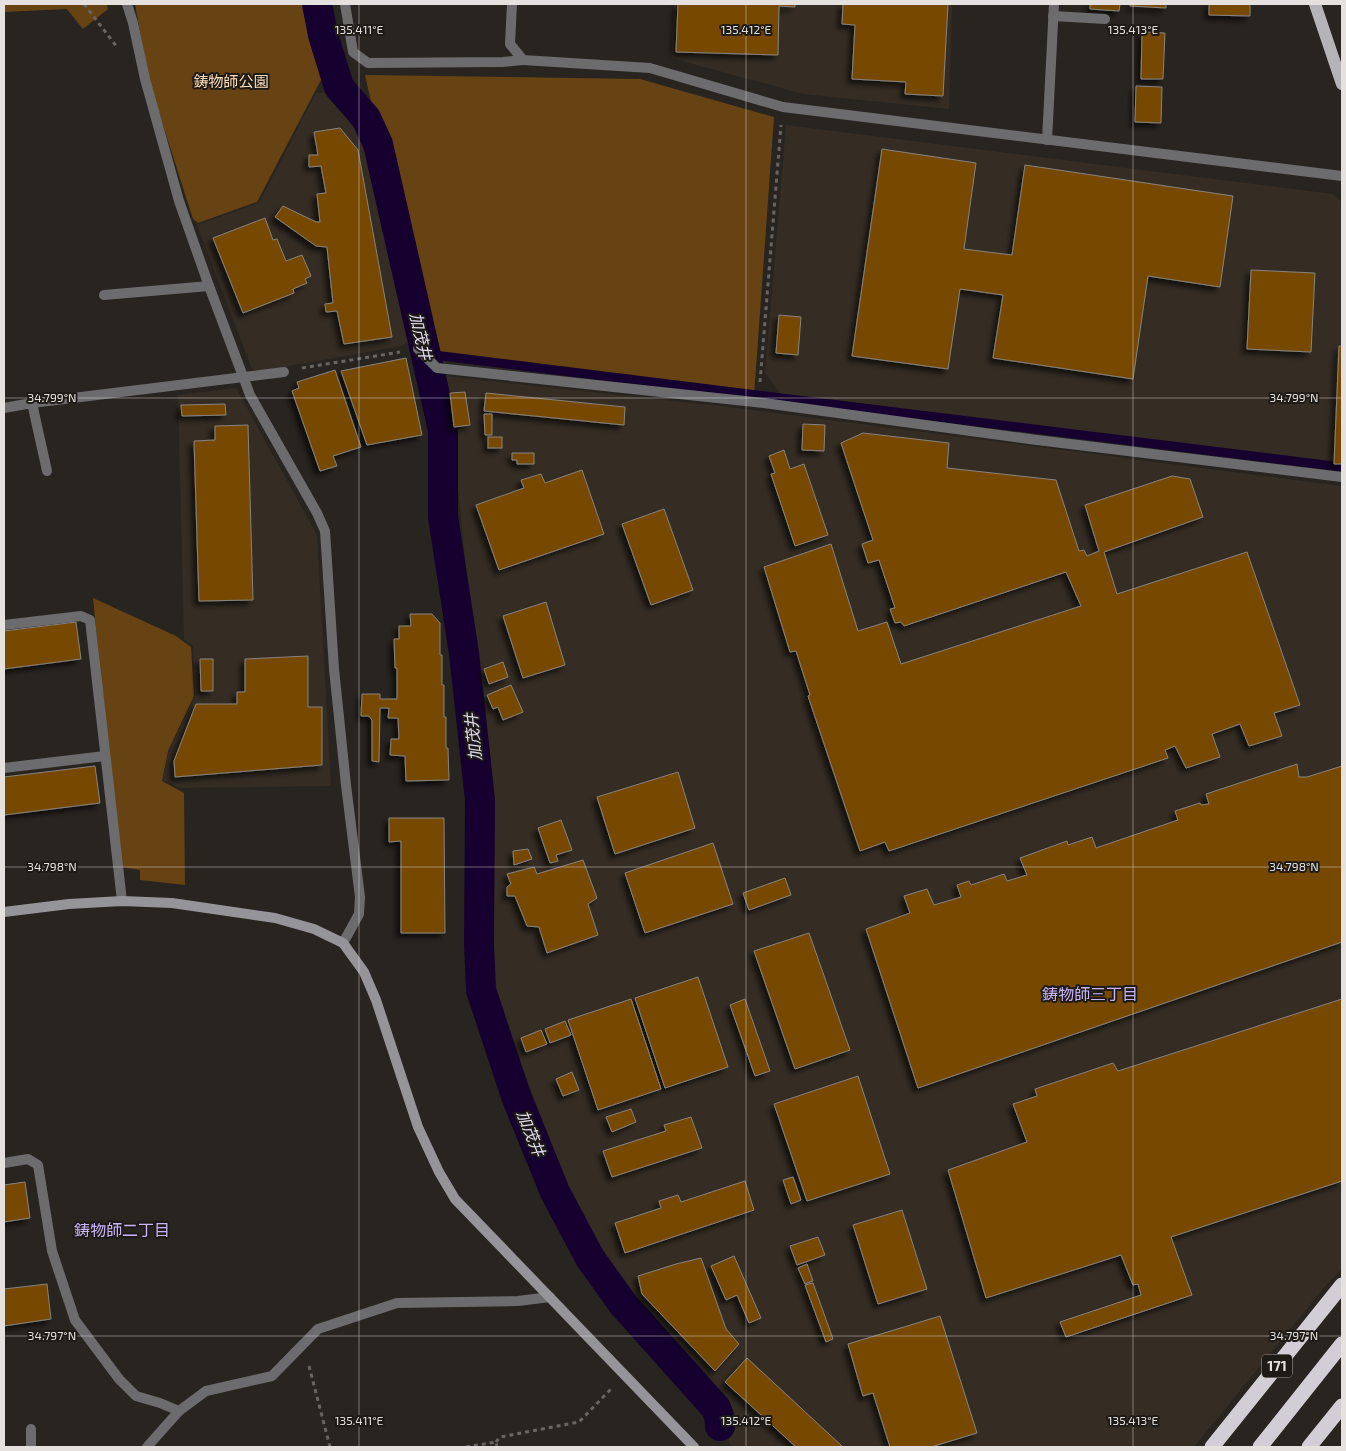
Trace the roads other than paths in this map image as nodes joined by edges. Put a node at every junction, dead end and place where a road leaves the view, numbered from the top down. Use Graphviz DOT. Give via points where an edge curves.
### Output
graph roads {
  1 [pos="127,4"];
  2 [pos="345,4"];
  3 [pos="512,4"];
  4 [pos="1054,4"];
  5 [pos="1316,4"];
  6 [pos="1053,16"];
  7 [pos="1104,19"];
  8 [pos="522,60"];
  9 [pos="1342,84"];
  10 [pos="1047,140"];
  11 [pos="1342,176"];
  12 [pos="210,286"];
  13 [pos="104,295"];
  14 [pos="418,349"];
  15 [pos="284,372"];
  16 [pos="244,377"];
  17 [pos="32,402"];
  18 [pos="4,408"];
  19 [pos="47,470"];
  20 [pos="1342,477"];
  21 [pos="4,625"];
  22 [pos="105,756"];
  23 [pos="4,768"];
  24 [pos="122,901"];
  25 [pos="4,912"];
  26 [pos="343,943"];
  27 [pos="4,1163"];
  28 [pos="1342,1285"];
  29 [pos="550,1297"];
  30 [pos="1342,1344"];
  31 [pos="1342,1406"];
  32 [pos="179,1411"];
  33 [pos="31,1429"];
  34 [pos="31,1447"];
  35 [pos="147,1447"];
  36 [pos="694,1447"];
  37 [pos="1212,1447"];
  38 [pos="1260,1447"];
  39 [pos="1309,1447"];
  1 -- 12 [label="street" via="179,201"];
  2 -- 8 [label="street" via="353,52 368,63"];
  3 -- 8 [label="street" via="510,44"];
  4 -- 6 [label="street"];
  5 -- 9 [label="main road"];
  6 -- 7 [label="street"];
  6 -- 10 [label="street"];
  8 -- 10 [label="street" via="650,68 783,106"];
  10 -- 11 [label="street"];
  12 -- 13 [label="street"];
  12 -- 16 [label="street"];
  14 -- 20 [label="street" via="437,368 758,403"];
  15 -- 16 [label="street"];
  16 -- 17 [label="street"];
  16 -- 26 [label="street" via="250,395 325,531 335,678 360,897 359,914"];
  17 -- 18 [label="street"];
  17 -- 19 [label="street"];
  21 -- 22 [label="street" via="81,616 90,620"];
  22 -- 23 [label="street"];
  22 -- 24 [label="street"];
  24 -- 25 [label="street"];
  24 -- 26 [label="street" via="172,903 275,918 314,929"];
  26 -- 29 [label="street" via="364,972 376,1000 418,1127 439,1172 455,1199"];
  27 -- 32 [label="street" via="28,1159 38,1165 52,1251 75,1320 119,1379 136,1396"];
  28 -- 37 [label="highway, 171"];
  29 -- 32 [label="street" via="518,1301 397,1303 318,1328 272,1376 206,1391"];
  29 -- 36 [label="street"];
  30 -- 38 [label="highway, 171"];
  31 -- 39 [label="highway"];
  32 -- 35 [label="street"];
  33 -- 34 [label="street"];
}
